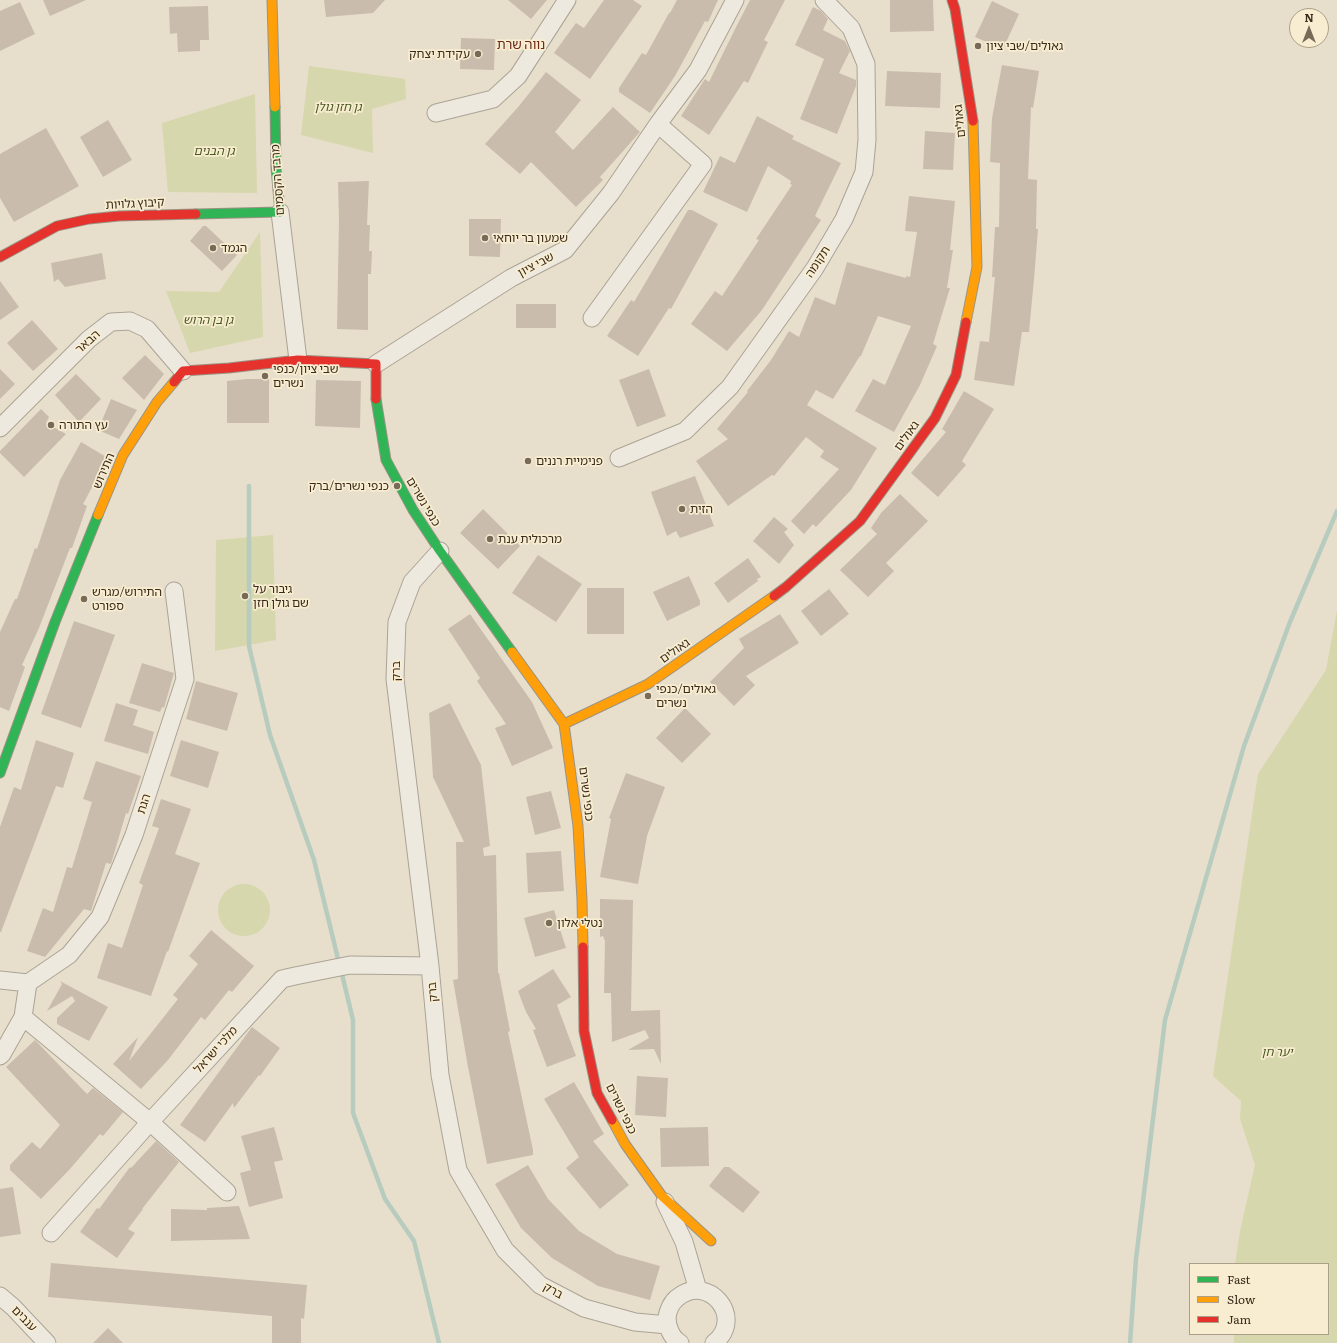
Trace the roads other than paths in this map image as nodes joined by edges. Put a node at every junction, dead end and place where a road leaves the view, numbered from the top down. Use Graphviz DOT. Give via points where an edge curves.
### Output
graph roads {
  1 [pos="272,0"];
  2 [pos="568,0"];
  3 [pos="735,0"];
  4 [pos="824,0"];
  5 [pos="952,0"];
  6 [pos="436,113"];
  7 [pos="658,124"];
  8 [pos="280,212"];
  9 [pos="0,258"];
  10 [pos="592,318"];
  11 [pos="298,360"];
  12 [pos="376,364"];
  13 [pos="183,371"];
  14 [pos="0,428"];
  15 [pos="619,458"];
  16 [pos="440,551"];
  17 [pos="174,591"];
  18 [pos="564,724"];
  19 [pos="0,773"];
  20 [pos="430,966"];
  21 [pos="0,980"];
  22 [pos="28,983"];
  23 [pos="23,1017"];
  24 [pos="0,1056"];
  25 [pos="150,1122"];
  26 [pos="227,1192"];
  27 [pos="662,1196"];
  28 [pos="51,1233"];
  29 [pos="711,1241"];
  30 [pos="698,1290"];
  31 [pos="0,1296"];
  32 [pos="668,1324"];
  33 [pos="47,1343"];
  34 [pos="680,1343"];
  35 [pos="714,1343"];
  1 -- 8 [label="street, מרבד הקסמים" via="276,168"];
  2 -- 6 [label="street" via="518,76 493,99"];
  3 -- 7 [label="street, שבי ציון" via="698,70"];
  4 -- 15 [label="street, תקומה" via="851,28 866,64 867,140 864,172 844,219 815,268 730,387 685,431"];
  5 -- 18 [label="street, גאולים" via="974,124 977,267 956,375 935,418 860,522 786,588 648,684"];
  7 -- 10 [label="street" via="703,164"];
  7 -- 12 [label="street, שבי ציון" via="611,193 565,250 511,278"];
  8 -- 9 [label="street, קיבוץ גלויות" via="89,219 57,226"];
  8 -- 11 [label="street, מרבד הקסמים"];
  11 -- 12 [label="street"];
  11 -- 13 [label="street"];
  12 -- 16 [label="street, כנפי נשרים" via="376,402 386,460 413,510"];
  13 -- 14 [label="street, הבאר" via="147,329 130,321 111,322 89,339"];
  13 -- 19 [label="street, התירוש" via="157,402 123,455 55,622"];
  16 -- 18 [label="street, כנפי נשרים"];
  16 -- 20 [label="street, ברק" via="412,582 397,622 395,679"];
  17 -- 22 [label="street, הגת" via="185,679 134,835 100,918 69,955"];
  18 -- 27 [label="street, כנפי נשרים" via="578,826 584,1031 597,1093 625,1144"];
  20 -- 25 [label="street, מלכי ישראל" via="350,966 282,979"];
  20 -- 32 [label="street, ברק" via="440,1075 458,1170 505,1250 540,1285 584,1308 635,1322"];
  21 -- 22 [label="street"];
  22 -- 23 [label="street"];
  23 -- 24 [label="street"];
  23 -- 25 [label="street"];
  25 -- 26 [label="street"];
  25 -- 28 [label="street, מלכי ישראל"];
  27 -- 29 [label="street, כנפי נשרים"];
  27 -- 30 [label="street" via="684,1242"];
  30 -- 32 [label="street" via="681,1294 674,1300 667,1316"];
  30 -- 35 [label="street" via="708,1292 716,1298 726,1315 722,1335"];
  31 -- 33 [label="street, ענבים"];
  32 -- 34 [label="street" via="671,1334"];
}
